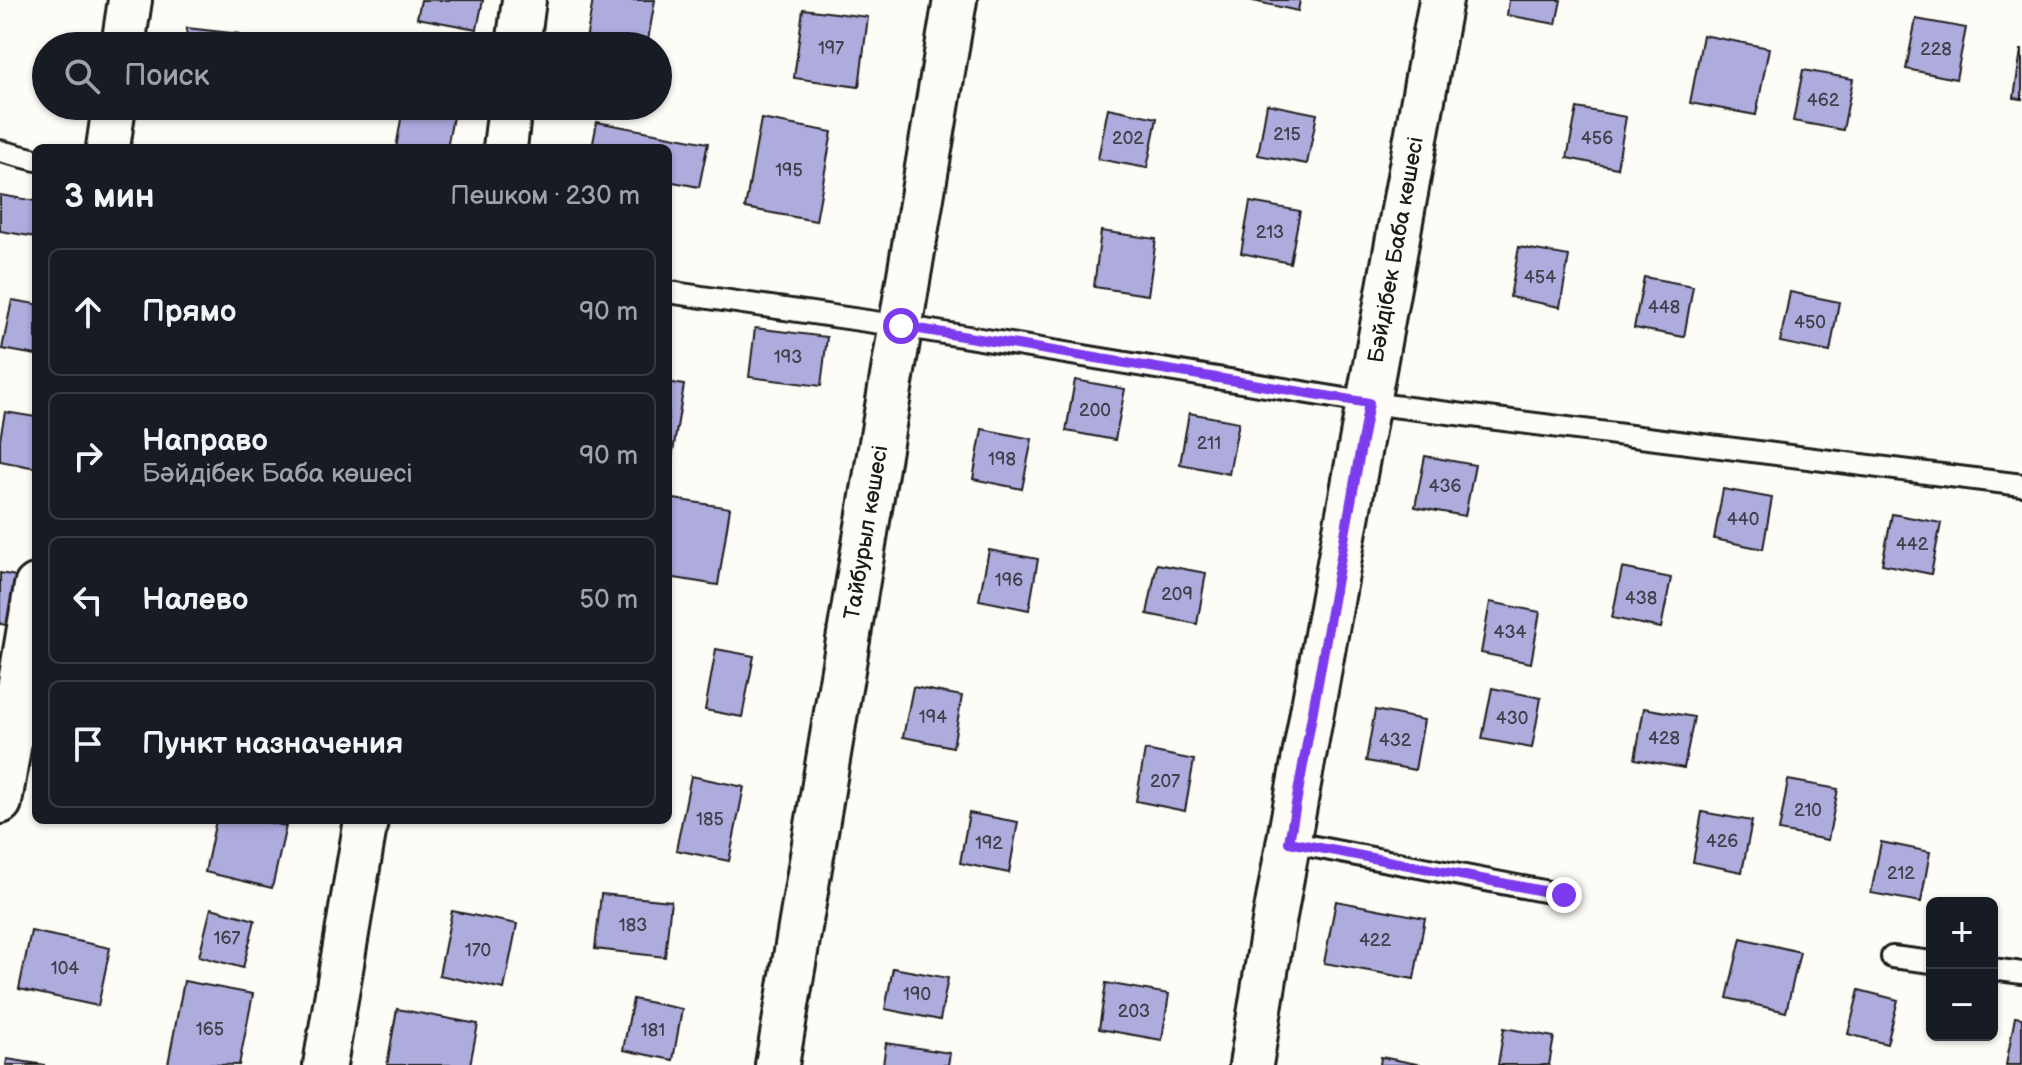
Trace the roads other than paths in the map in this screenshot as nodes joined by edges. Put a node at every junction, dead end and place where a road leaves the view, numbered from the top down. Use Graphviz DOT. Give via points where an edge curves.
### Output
graph roads {
  1 [pos="130,0"];
  2 [pos="524,0"];
  3 [pos="955,0"];
  4 [pos="1441,0"];
  5 [pos="125,32"];
  6 [pos="520,32"];
  7 [pos="112,120"];
  8 [pos="508,120"];
  9 [pos="109,144"];
  10 [pos="505,144"];
  11 [pos="0,151"];
  12 [pos="32,159"];
  13 [pos="672,293"];
  14 [pos="901,326"];
  15 [pos="1369,403"];
  16 [pos="2022,485"];
  17 [pos="32,610"];
  18 [pos="0,802"];
  19 [pos="365,824"];
  20 [pos="1289,842"];
  21 [pos="1564,895"];
  22 [pos="1892,957"];
  23 [pos="1926,961"];
  24 [pos="1998,970"];
  25 [pos="2022,973"];
  26 [pos="325,1065"];
  27 [pos="777,1065"];
  28 [pos="1251,1065"];
  1 -- 5 [label="street"];
  2 -- 6 [label="street"];
  3 -- 14 [label="street, Тайбурыл көшесі"];
  4 -- 15 [label="street, Бәйдібек Баба көшесі"];
  7 -- 9 [label="street"];
  8 -- 10 [label="street"];
  11 -- 12 [label="lane"];
  13 -- 14 [label="lane"];
  14 -- 15 [label="lane"];
  14 -- 27 [label="street, Тайбурыл көшесі"];
  15 -- 16 [label="lane"];
  15 -- 20 [label="street, Бәйдібек Баба көшесі"];
  17 -- 18 [label="street"];
  19 -- 26 [label="street"];
  20 -- 21 [label="lane"];
  20 -- 28 [label="street, Бәйдібек Баба көшесі"];
  22 -- 23 [label="lane"];
  24 -- 25 [label="lane"];
}
